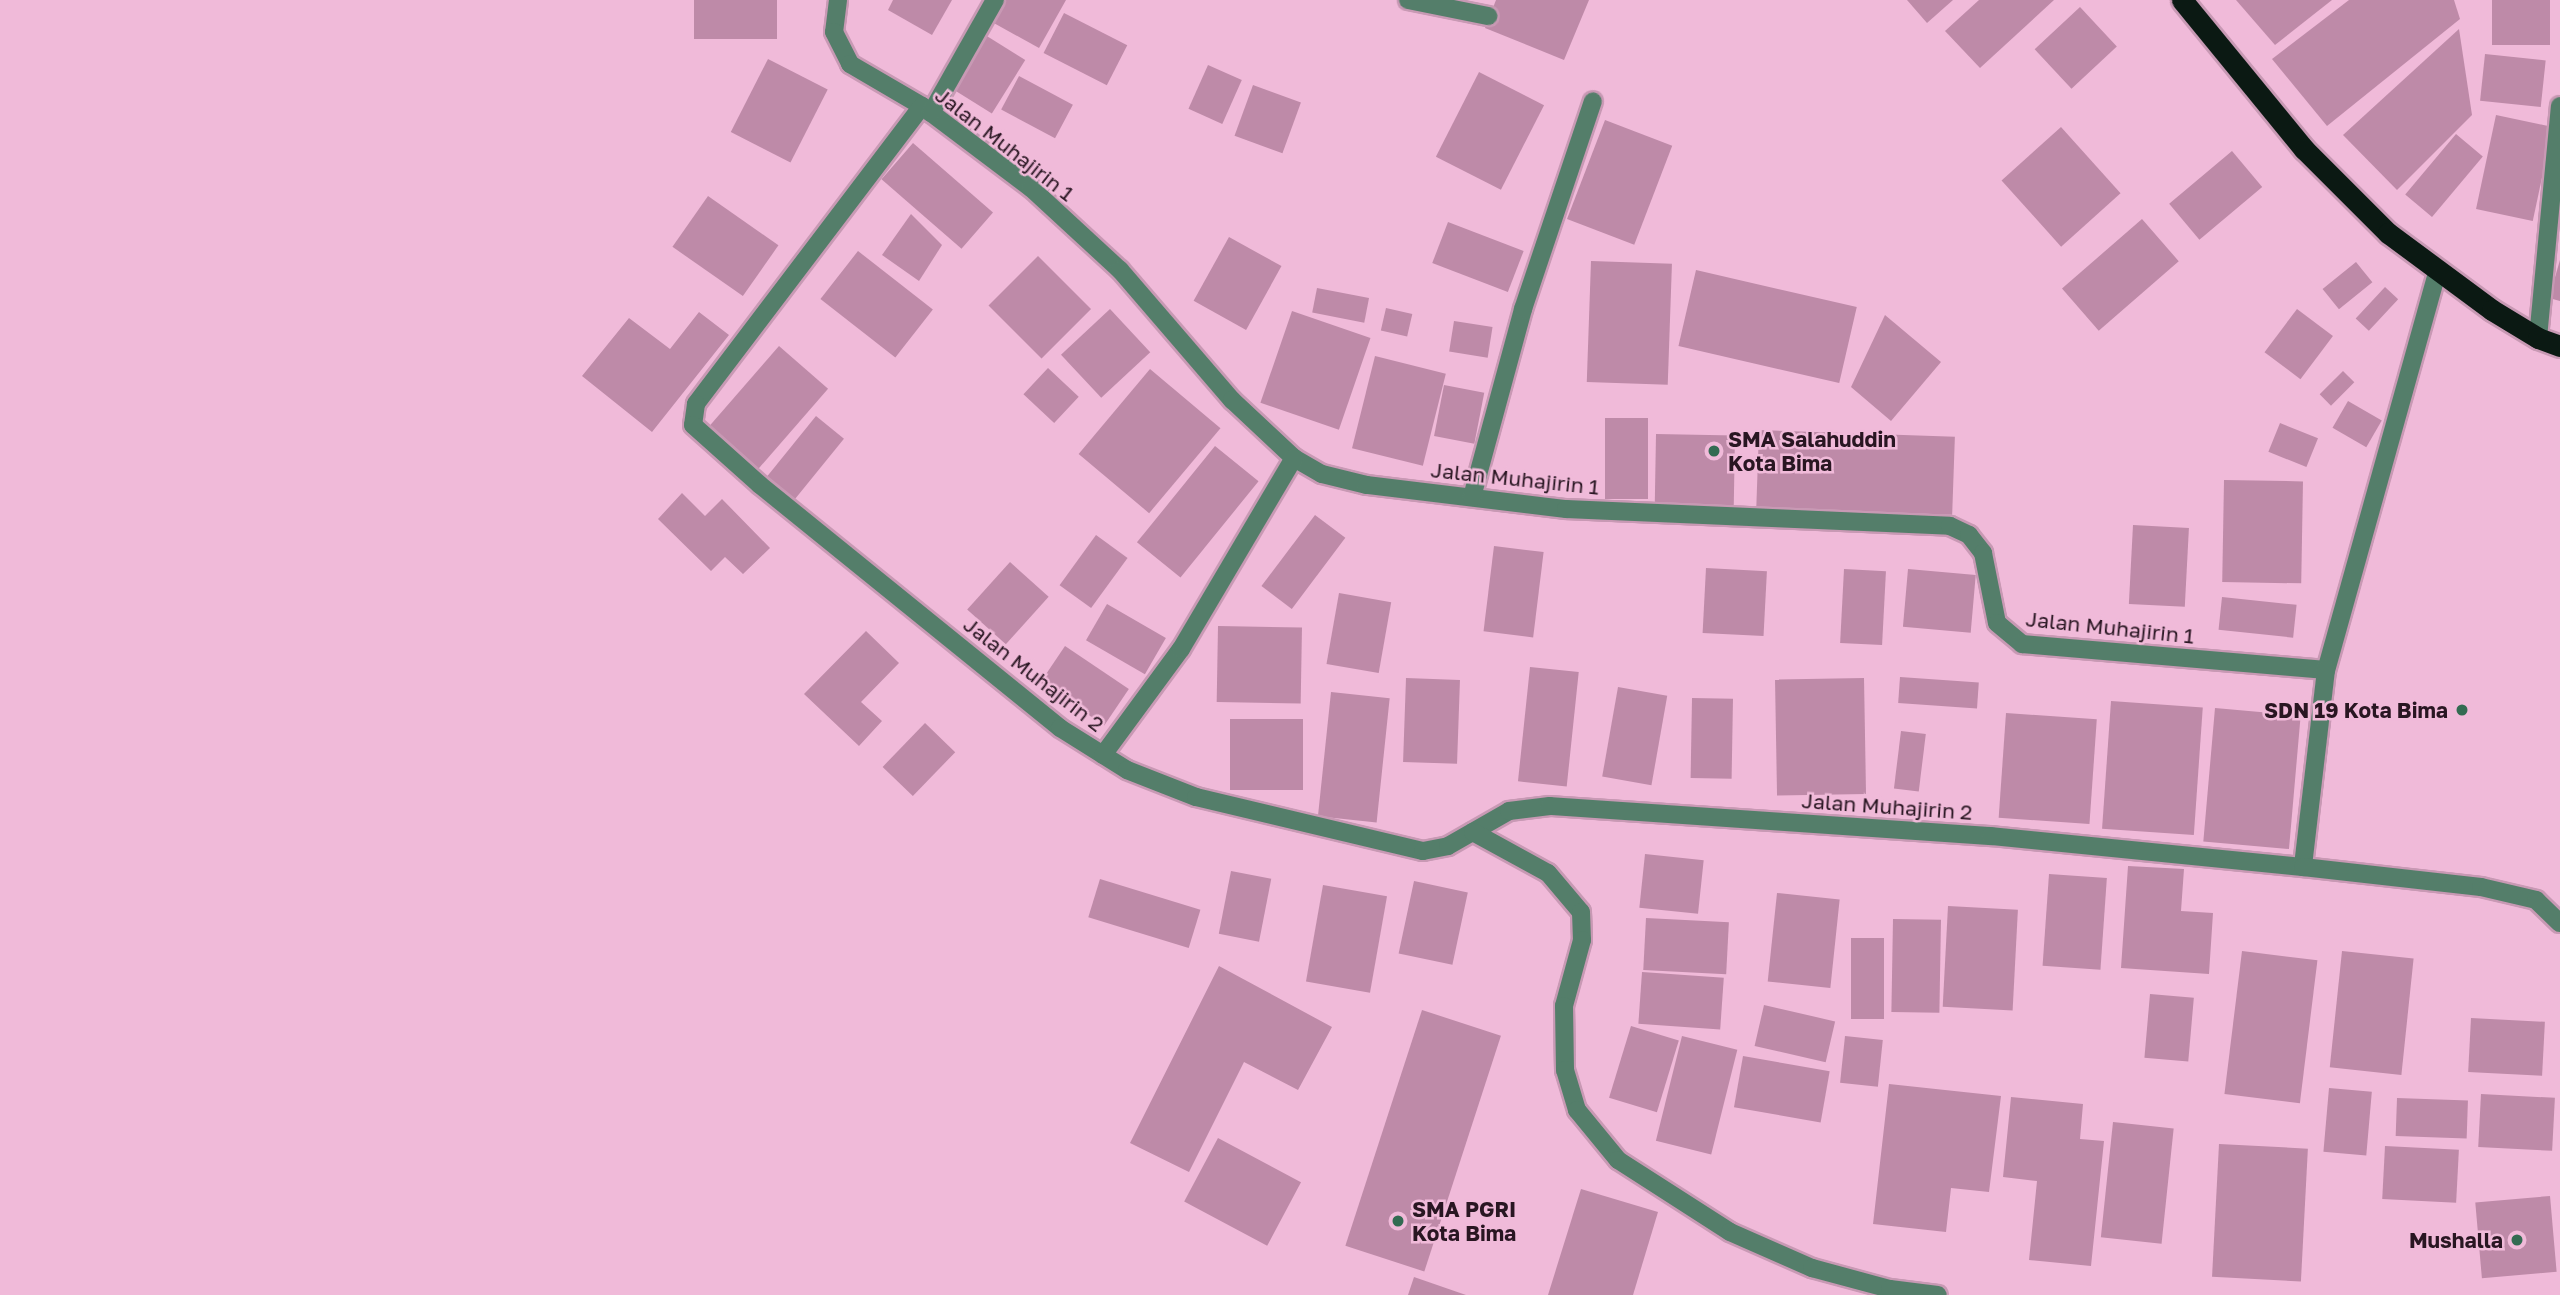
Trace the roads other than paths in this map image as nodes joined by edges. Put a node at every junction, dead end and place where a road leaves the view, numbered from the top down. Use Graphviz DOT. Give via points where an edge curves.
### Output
graph roads {
  1 [pos="838,0"];
  2 [pos="995,0"];
  3 [pos="1408,0"];
  4 [pos="2182,0"];
  5 [pos="1488,16"];
  6 [pos="1593,101"];
  7 [pos="2560,106"];
  8 [pos="926,109"];
  9 [pos="2437,273"];
  10 [pos="2538,338"];
  11 [pos="2560,346"];
  12 [pos="1294,458"];
  13 [pos="1472,497"];
  14 [pos="2326,670"];
  15 [pos="1103,755"];
  16 [pos="1473,832"];
  17 [pos="2303,867"];
  18 [pos="2560,923"];
  19 [pos="1938,1295"];
  1 -- 8 [label="street, Jalan Muhajirin 1" via="834,32 842,55"];
  2 -- 8 [label="street"];
  3 -- 5 [label="street"];
  4 -- 9 [label="highway" via="2304,149 2388,233"];
  6 -- 13 [label="street" via="1523,309"];
  7 -- 10 [label="street"];
  8 -- 12 [label="street, Jalan Muhajirin 1" via="1031,188 1119,270 1232,400"];
  8 -- 15 [label="street, Jalan Muhajirin 2" via="692,414 697,432 1060,728"];
  9 -- 10 [label="highway"];
  9 -- 14 [label="street"];
  10 -- 11 [label="highway"];
  12 -- 13 [label="street, Jalan Muhajirin 1" via="1322,474 1367,485"];
  12 -- 15 [label="street" via="1181,649"];
  13 -- 14 [label="street, Jalan Muhajirin 1" via="1566,509 1950,526 1969,535 1983,553 1997,623 2022,644"];
  14 -- 17 [label="street"];
  15 -- 16 [label="street, Jalan Muhajirin 2" via="1127,770 1196,797 1380,844 1437,849"];
  16 -- 17 [label="street, Jalan Muhajirin 2" via="1509,811 1550,806 1991,836"];
  16 -- 19 [label="street" via="1548,873 1581,912 1582,940 1564,1006 1565,1070 1577,1110 1618,1160 1730,1232 1812,1268 1890,1289"];
  17 -- 18 [label="street, Jalan Muhajirin 2" via="2514,895 2536,900"];
}
